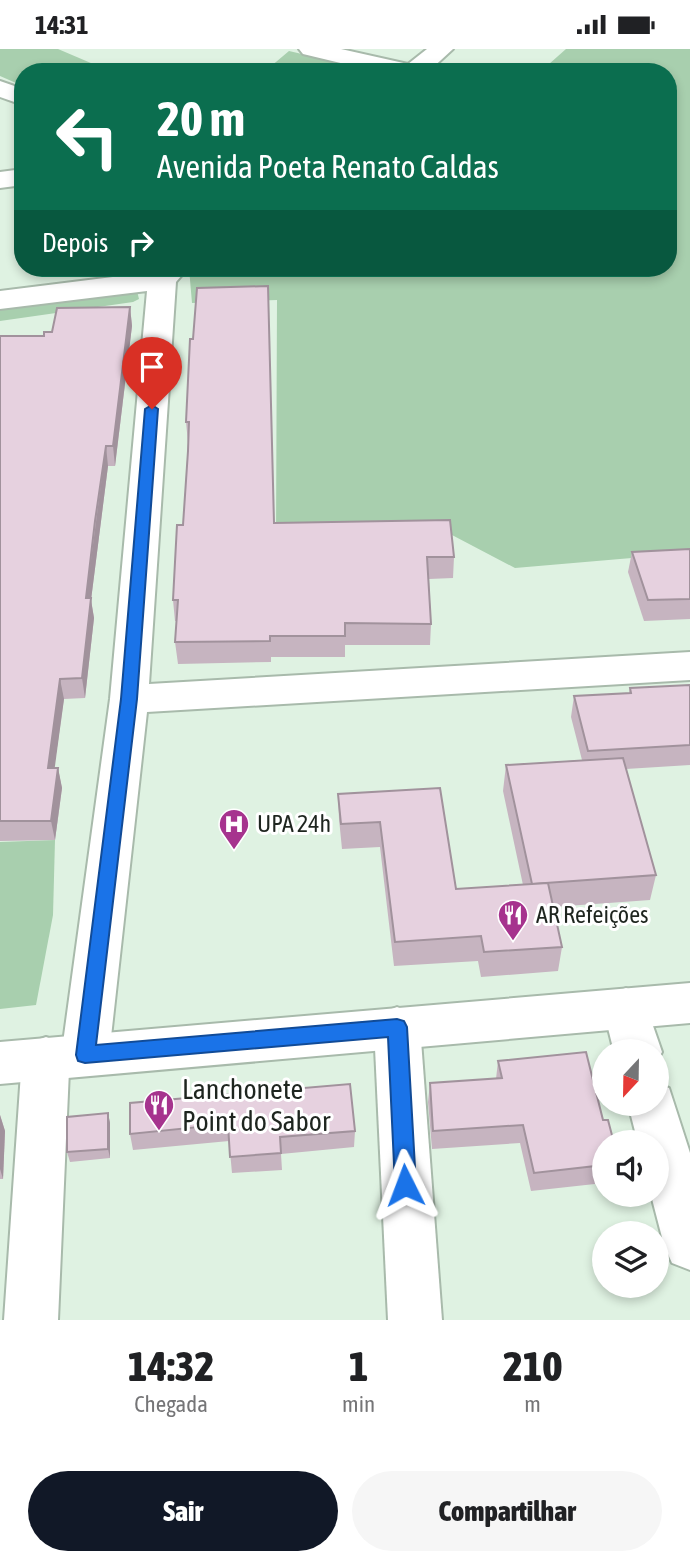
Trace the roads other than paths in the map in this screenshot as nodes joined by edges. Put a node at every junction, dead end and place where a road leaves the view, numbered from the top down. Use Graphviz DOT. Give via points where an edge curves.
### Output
graph roads {
  1 [pos="311,49"];
  2 [pos="441,49"];
  3 [pos="372,63"];
  4 [pos="423,63"];
  5 [pos="165,284"];
  6 [pos="0,299"];
  7 [pos="0,324"];
  8 [pos="690,666"];
  9 [pos="129,699"];
  10 [pos="690,1003"];
  11 [pos="626,1008"];
  12 [pos="397,1027"];
  13 [pos="634,1039"];
  14 [pos="44,1059"];
  15 [pos="656,1117"];
  16 [pos="690,1245"];
  17 [pos="31,1320"];
  18 [pos="415,1320"];
  1 -- 3 [label="street"];
  2 -- 4 [label="street"];
  5 -- 6 [label="street"];
  5 -- 7 [label="street"];
  5 -- 9 [label="street"];
  8 -- 9 [label="street"];
  9 -- 14 [label="street"];
  10 -- 11 [label="street"];
  11 -- 12 [label="street"];
  11 -- 13 [label="street"];
  12 -- 14 [label="street"];
  12 -- 18 [label="street"];
  14 -- 17 [label="street"];
  15 -- 16 [label="street"];
}
